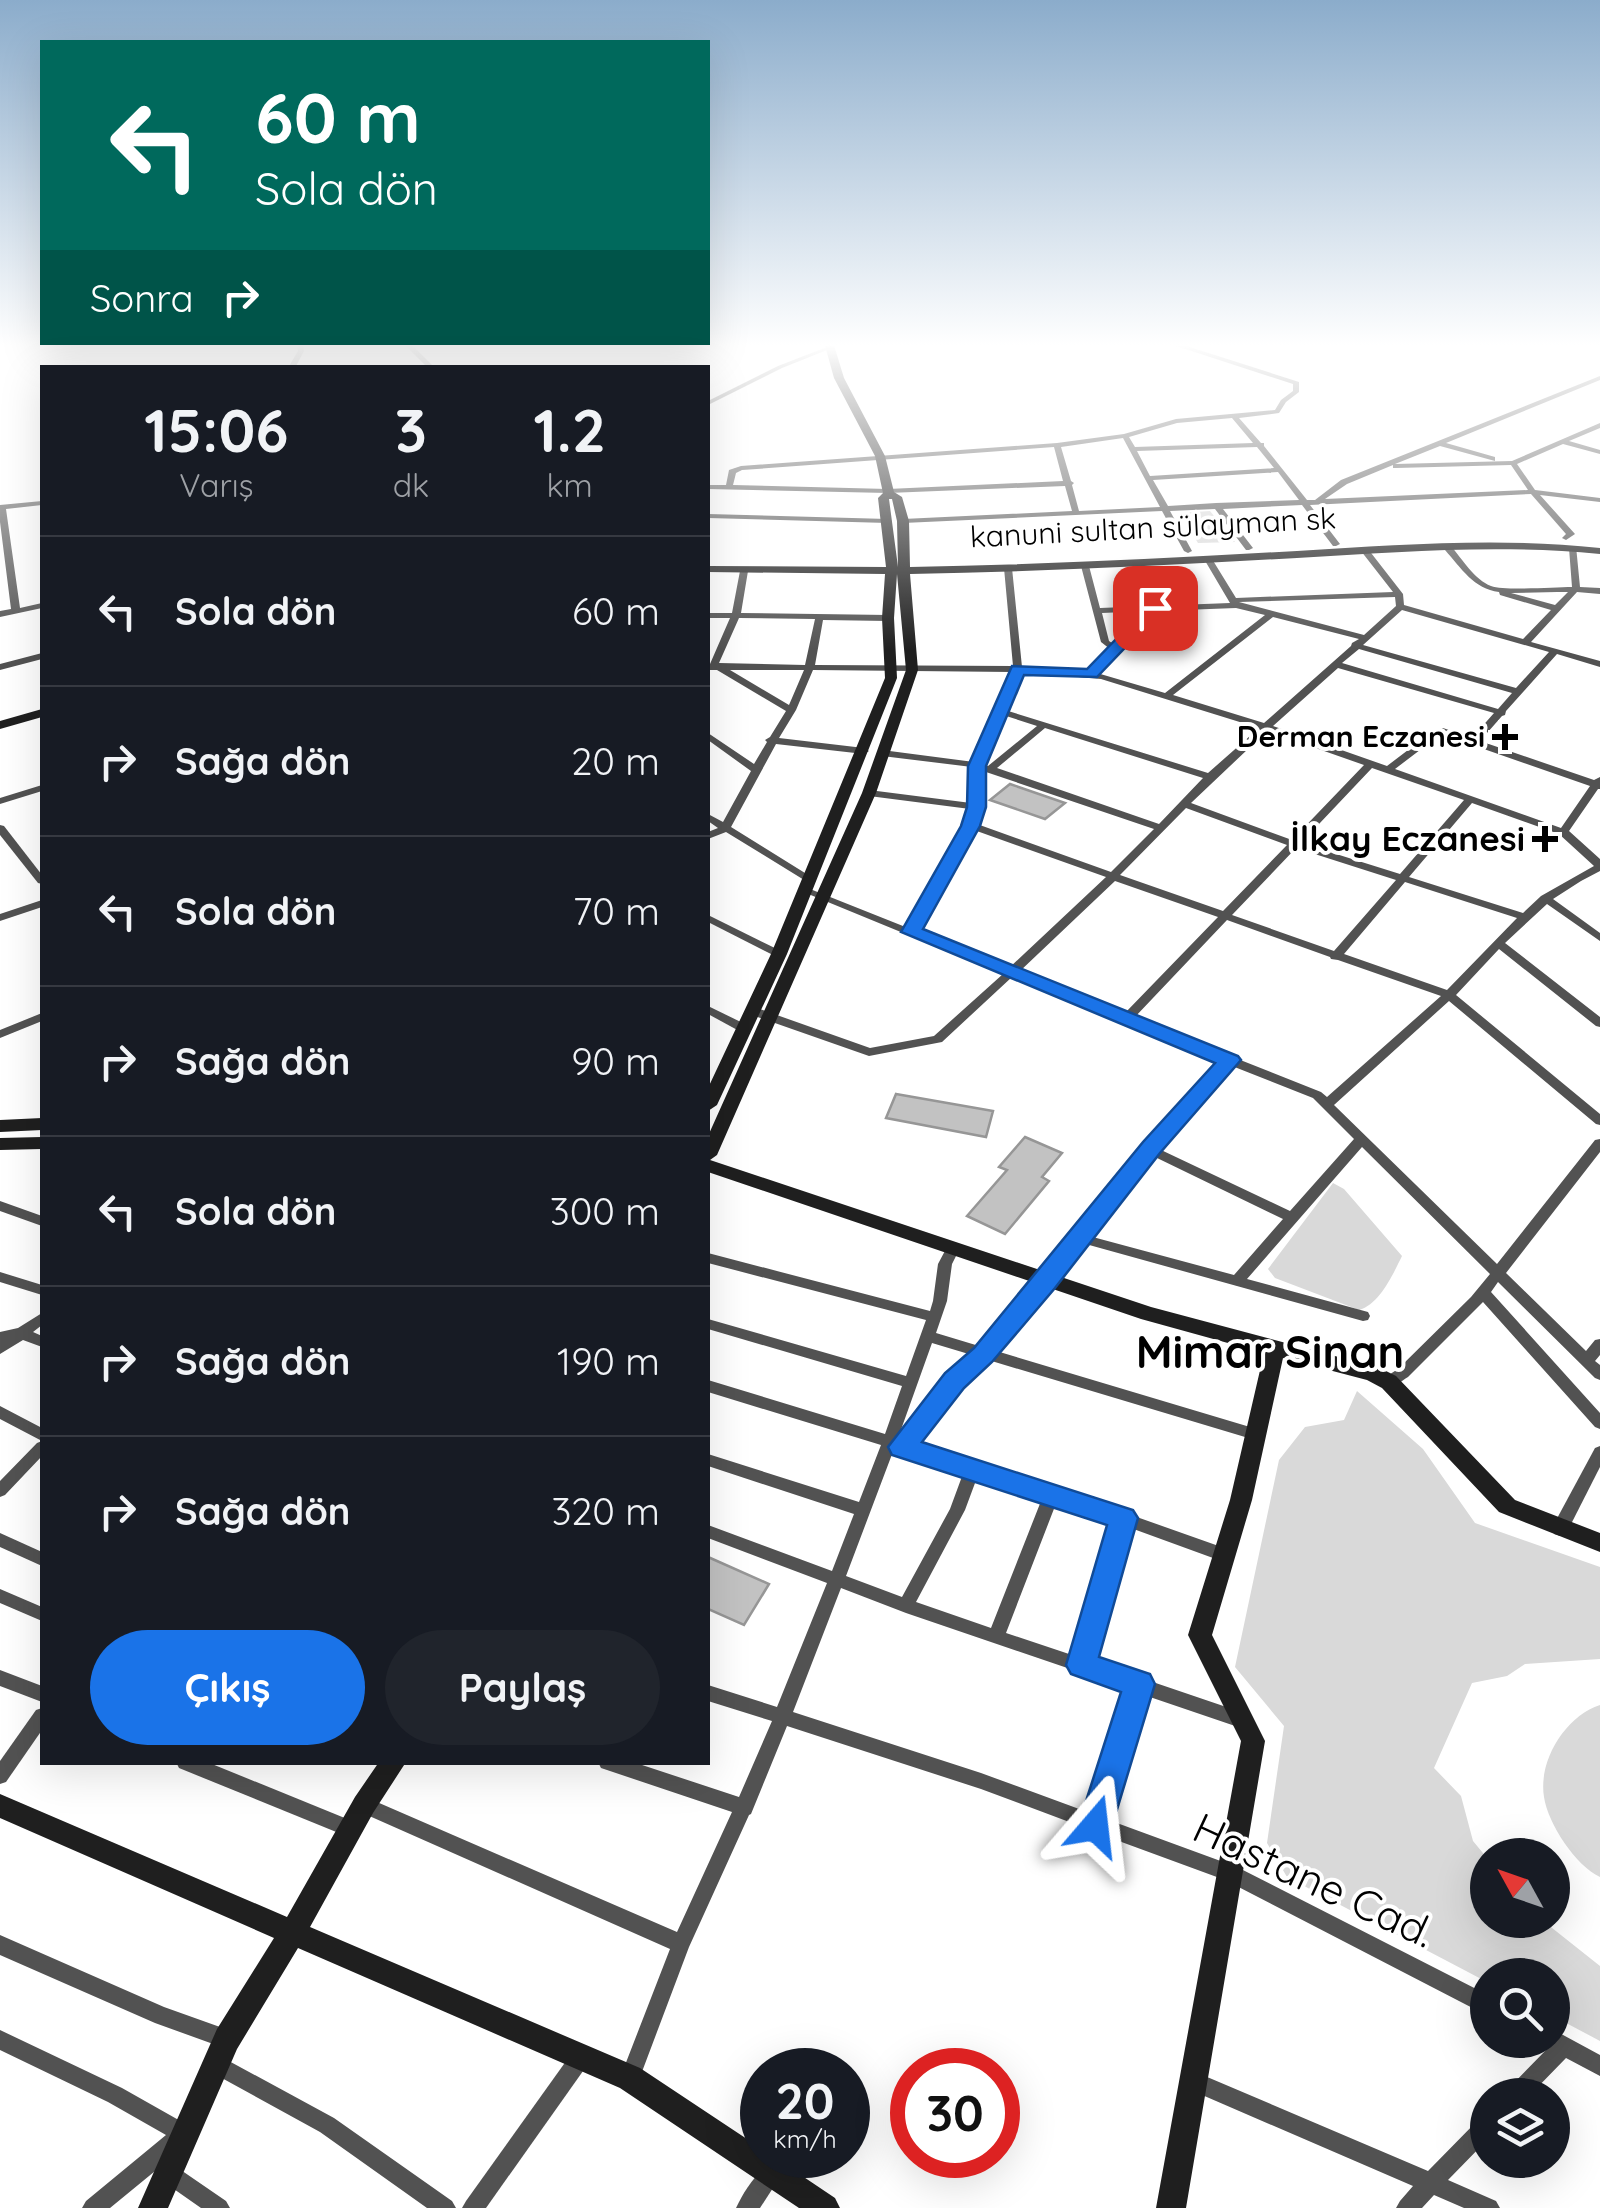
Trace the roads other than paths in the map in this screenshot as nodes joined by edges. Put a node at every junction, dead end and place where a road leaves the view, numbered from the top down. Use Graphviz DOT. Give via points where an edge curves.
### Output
graph roads {
  1 [pos="874,445"];
  2 [pos="1064,445"];
  3 [pos="1130,445"];
  4 [pos="1235,445"];
  5 [pos="1263,445"];
  6 [pos="1440,445"];
  7 [pos="1445,445"];
  8 [pos="1556,445"];
  9 [pos="1575,445"];
  10 [pos="1057,446"];
  11 [pos="1132,449"];
  12 [pos="1600,452"];
  13 [pos="880,456"];
  14 [pos="1499,462"];
  15 [pos="1513,462"];
  16 [pos="1393,466"];
  17 [pos="1280,470"];
  18 [pos="1148,478"];
  19 [pos="1070,483"];
  20 [pos="710,487"];
  21 [pos="728,488"];
  22 [pos="888,492"];
  23 [pos="1533,492"];
  24 [pos="1600,500"];
  25 [pos="1318,501"];
  26 [pos="1302,502"];
  27 [pos="40,503"];
  28 [pos="1216,506"];
  29 [pos="1,507"];
  30 [pos="1164,508"];
  31 [pos="1076,512"];
  32 [pos="710,516"];
  33 [pos="888,521"];
  34 [pos="903,521"];
  35 [pos="1570,543"];
  36 [pos="1600,543"];
  37 [pos="1336,544"];
  38 [pos="1249,548"];
  39 [pos="1448,548"];
  40 [pos="1188,551"];
  41 [pos="1365,552"];
  42 [pos="1600,552"];
  43 [pos="1208,559"];
  44 [pos="710,562"];
  45 [pos="899,563"];
  46 [pos="1085,566"];
  47 [pos="985,568"];
  48 [pos="1008,568"];
  49 [pos="710,570"];
  50 [pos="744,570"];
  51 [pos="1576,588"];
  52 [pos="1600,591"];
  53 [pos="1496,592"];
  54 [pos="1400,600"];
  55 [pos="905,603"];
  56 [pos="1234,603"];
  57 [pos="40,606"];
  58 [pos="1155,608"];
  59 [pos="1558,609"];
  60 [pos="16,611"];
  61 [pos="1098,611"];
  62 [pos="0,614"];
  63 [pos="1272,614"];
  64 [pos="710,615"];
  65 [pos="736,615"];
  66 [pos="888,618"];
  67 [pos="819,619"];
  68 [pos="1359,641"];
  69 [pos="1525,643"];
  70 [pos="1115,650"];
  71 [pos="1555,651"];
  72 [pos="40,657"];
  73 [pos="1335,664"];
  74 [pos="1600,664"];
  75 [pos="711,665"];
  76 [pos="0,668"];
  77 [pos="1018,669"];
  78 [pos="808,670"];
  79 [pos="891,670"];
  80 [pos="912,670"];
  81 [pos="1091,674"];
  82 [pos="1518,692"];
  83 [pos="1166,696"];
  84 [pos="791,710"];
  85 [pos="1000,711"];
  86 [pos="1502,713"];
  87 [pos="40,714"];
  88 [pos="40,722"];
  89 [pos="1044,724"];
  90 [pos="0,726"];
  91 [pos="1266,727"];
  92 [pos="0,733"];
  93 [pos="710,737"];
  94 [pos="770,740"];
  95 [pos="1473,742"];
  96 [pos="864,751"];
  97 [pos="882,753"];
  98 [pos="1370,764"];
  99 [pos="977,766"];
  100 [pos="756,770"];
  101 [pos="989,770"];
  102 [pos="1388,770"];
  103 [pos="1210,777"];
  104 [pos="1598,783"];
  105 [pos="40,789"];
  106 [pos="869,793"];
  107 [pos="1470,798"];
  108 [pos="0,801"];
  109 [pos="1185,804"];
  110 [pos="976,807"];
  111 [pos="710,819"];
  112 [pos="971,826"];
  113 [pos="0,828"];
  114 [pos="1161,828"];
  115 [pos="725,830"];
  116 [pos="1564,832"];
  117 [pos="710,835"];
  118 [pos="1294,844"];
  119 [pos="14,847"];
  120 [pos="0,850"];
  121 [pos="1600,866"];
  122 [pos="1112,876"];
  123 [pos="1400,878"];
  124 [pos="40,879"];
  125 [pos="811,889"];
  126 [pos="1545,898"];
  127 [pos="40,904"];
  128 [pos="1222,916"];
  129 [pos="1522,916"];
  130 [pos="0,918"];
  131 [pos="710,919"];
  132 [pos="911,932"];
  133 [pos="1600,938"];
  134 [pos="1498,942"];
  135 [pos="779,954"];
  136 [pos="1335,957"];
  137 [pos="1010,972"];
  138 [pos="1449,995"];
  139 [pos="710,1011"];
  140 [pos="760,1014"];
  141 [pos="40,1018"];
  142 [pos="1126,1019"];
  143 [pos="1600,1022"];
  144 [pos="746,1029"];
  145 [pos="0,1034"];
  146 [pos="1230,1060"];
  147 [pos="710,1101"];
  148 [pos="1327,1104"];
  149 [pos="1600,1121"];
  150 [pos="40,1124"];
  151 [pos="0,1126"];
  152 [pos="1362,1138"];
  153 [pos="40,1142"];
  154 [pos="1600,1143"];
  155 [pos="0,1144"];
  156 [pos="710,1149"];
  157 [pos="1152,1151"];
  158 [pos="710,1167"];
  159 [pos="0,1206"];
  160 [pos="1293,1218"];
  161 [pos="40,1220"];
  162 [pos="1080,1238"];
  163 [pos="952,1250"];
  164 [pos="710,1259"];
  165 [pos="1500,1273"];
  166 [pos="0,1277"];
  167 [pos="1046,1281"];
  168 [pos="1237,1281"];
  169 [pos="40,1289"];
  170 [pos="1483,1293"];
  171 [pos="1363,1316"];
  172 [pos="934,1317"];
  173 [pos="40,1319"];
  174 [pos="710,1325"];
  175 [pos="21,1333"];
  176 [pos="0,1336"];
  177 [pos="927,1336"];
  178 [pos="40,1341"];
  179 [pos="1600,1344"];
  180 [pos="0,1348"];
  181 [pos="1275,1348"];
  182 [pos="983,1355"];
  183 [pos="1587,1361"];
  184 [pos="1600,1374"];
  185 [pos="910,1382"];
  186 [pos="1389,1382"];
  187 [pos="710,1387"];
  188 [pos="0,1412"];
  189 [pos="1600,1423"];
  190 [pos="40,1434"];
  191 [pos="1254,1434"];
  192 [pos="895,1445"];
  193 [pos="40,1449"];
  194 [pos="1600,1452"];
  195 [pos="710,1461"];
  196 [pos="973,1468"];
  197 [pos="0,1491"];
  198 [pos="1052,1494"];
  199 [pos="864,1510"];
  200 [pos="1123,1518"];
  201 [pos="1560,1529"];
  202 [pos="710,1532"];
  203 [pos="0,1540"];
  204 [pos="1600,1542"];
  205 [pos="1224,1556"];
  206 [pos="40,1558"];
  207 [pos="836,1578"];
  208 [pos="0,1596"];
  209 [pos="906,1606"];
  210 [pos="40,1613"];
  211 [pos="996,1636"];
  212 [pos="1082,1665"];
  213 [pos="0,1678"];
  214 [pos="1139,1684"];
  215 [pos="40,1693"];
  216 [pos="710,1694"];
  217 [pos="782,1715"];
  218 [pos="40,1719"];
  219 [pos="1244,1721"];
  220 [pos="194,1765"];
  221 [pos="392,1765"];
  222 [pos="616,1765"];
  223 [pos="0,1776"];
  224 [pos="0,1806"];
  225 [pos="744,1808"];
  226 [pos="357,1817"];
  227 [pos="1095,1826"];
  228 [pos="1230,1873"];
  229 [pos="293,1932"];
  230 [pos="681,1944"];
  231 [pos="0,1945"];
  232 [pos="1470,1997"];
  233 [pos="0,2040"];
  234 [pos="1570,2049"];
  235 [pos="220,2051"];
  236 [pos="581,2057"];
  237 [pos="1545,2058"];
  238 [pos="1600,2066"];
  239 [pos="630,2078"];
  240 [pos="1529,2078"];
  241 [pos="1193,2081"];
  242 [pos="184,2134"];
  243 [pos="1470,2143"];
  244 [pos="740,2152"];
  245 [pos="168,2173"];
  246 [pos="769,2178"];
  247 [pos="778,2178"];
  248 [pos="1430,2184"];
  249 [pos="93,2208"];
  250 [pos="154,2208"];
  251 [pos="219,2208"];
  252 [pos="445,2208"];
  253 [pos="473,2208"];
  254 [pos="747,2208"];
  255 [pos="825,2208"];
  256 [pos="1171,2208"];
  257 [pos="1407,2208"];
  258 [pos="1489,2208"];
  1 -- 13 [label="street"];
  2 -- 10 [label="street"];
  3 -- 11 [label="street"];
  4 -- 11 [label="street"];
  5 -- 17 [label="street"];
  6 -- 16 [label="street"];
  7 -- 14 [label="street"];
  8 -- 15 [label="street"];
  9 -- 12 [label="street"];
  10 -- 13 [label="street"];
  10 -- 19 [label="street"];
  11 -- 18 [label="street"];
  13 -- 21 [label="street" via="741,468 732,472"];
  13 -- 22 [label="street"];
  14 -- 15 [label="street"];
  14 -- 16 [label="street"];
  15 -- 23 [label="street"];
  16 -- 25 [label="street" via="1344,482"];
  17 -- 18 [label="street"];
  17 -- 26 [label="street"];
  18 -- 30 [label="street"];
  19 -- 22 [label="street"];
  19 -- 31 [label="street"];
  20 -- 21 [label="street"];
  21 -- 22 [label="street"];
  22 -- 33 [label="street"];
  22 -- 34 [label="street" via="898,497"];
  23 -- 24 [label="street"];
  23 -- 25 [label="street"];
  23 -- 35 [label="street" via="1571,534"];
  25 -- 26 [label="street"];
  26 -- 28 [label="street"];
  26 -- 37 [label="street"];
  27 -- 29 [label="street"];
  28 -- 30 [label="street"];
  28 -- 38 [label="street"];
  29 -- 60 [label="street"];
  30 -- 31 [label="street"];
  30 -- 40 [label="street"];
  31 -- 34 [label="street"];
  32 -- 33 [label="street"];
  33 -- 45 [label="street"];
  34 -- 45 [label="street"];
  35 -- 36 [label="street, kanuni sultan sülayman sk"];
  35 -- 37 [label="street, kanuni sultan sülayman sk" via="1529,536"];
  35 -- 39 [label="street"];
  35 -- 42 [label="street"];
  35 -- 51 [label="street"];
  37 -- 38 [label="street, kanuni sultan sülayman sk"];
  38 -- 40 [label="street, kanuni sultan sülayman sk"];
  39 -- 41 [label="street"];
  39 -- 53 [label="street"];
  40 -- 45 [label="street, kanuni sultan sülayman sk"];
  41 -- 43 [label="street"];
  41 -- 54 [label="street"];
  43 -- 46 [label="street"];
  43 -- 56 [label="street"];
  44 -- 45 [label="street"];
  45 -- 47 [label="street"];
  45 -- 50 [label="street"];
  45 -- 55 [label="street"];
  45 -- 66 [label="street"];
  46 -- 48 [label="street"];
  46 -- 61 [label="street"];
  47 -- 48 [label="street"];
  47 -- 55 [label="street" via="927,581"];
  48 -- 77 [label="street"];
  49 -- 50 [label="street"];
  50 -- 65 [label="street"];
  51 -- 52 [label="street"];
  51 -- 53 [label="street"];
  51 -- 59 [label="street"];
  53 -- 59 [label="street"];
  54 -- 56 [label="street"];
  54 -- 68 [label="street"];
  54 -- 69 [label="street"];
  55 -- 80 [label="street"];
  56 -- 58 [label="street"];
  56 -- 63 [label="street"];
  57 -- 60 [label="street"];
  58 -- 61 [label="street"];
  58 -- 70 [label="street"];
  59 -- 69 [label="street"];
  60 -- 62 [label="street"];
  61 -- 70 [label="street" via="1105,642"];
  63 -- 68 [label="street"];
  63 -- 83 [label="street"];
  64 -- 65 [label="street"];
  65 -- 67 [label="street"];
  65 -- 75 [label="street"];
  66 -- 67 [label="street"];
  66 -- 79 [label="street"];
  67 -- 78 [label="street"];
  68 -- 73 [label="street"];
  68 -- 82 [label="street"];
  69 -- 71 [label="street"];
  70 -- 81 [label="street"];
  71 -- 74 [label="street"];
  71 -- 82 [label="street"];
  72 -- 76 [label="street"];
  73 -- 86 [label="street"];
  73 -- 91 [label="street"];
  75 -- 78 [label="street"];
  75 -- 84 [label="street"];
  77 -- 80 [label="street"];
  77 -- 81 [label="street"];
  77 -- 85 [label="street"];
  78 -- 79 [label="street"];
  78 -- 84 [label="street"];
  79 -- 80 [label="street"];
  79 -- 96 [label="street"];
  80 -- 97 [label="street"];
  81 -- 83 [label="street"];
  82 -- 86 [label="street"];
  83 -- 91 [label="street"];
  84 -- 94 [label="street"];
  85 -- 89 [label="street"];
  85 -- 99 [label="street"];
  86 -- 95 [label="street"];
  87 -- 90 [label="street"];
  88 -- 92 [label="street"];
  89 -- 101 [label="street"];
  89 -- 103 [label="street"];
  91 -- 98 [label="street"];
  91 -- 103 [label="street"];
  93 -- 100 [label="street"];
  94 -- 96 [label="street"];
  94 -- 100 [label="street"];
  95 -- 102 [label="street" via="1440,730"];
  95 -- 104 [label="street"];
  96 -- 125 [label="street"];
  97 -- 99 [label="street"];
  97 -- 106 [label="street"];
  98 -- 102 [label="street"];
  98 -- 118 [label="street"];
  99 -- 101 [label="street"];
  99 -- 110 [label="street"];
  100 -- 115 [label="street"];
  101 -- 114 [label="street"];
  102 -- 107 [label="street"];
  103 -- 109 [label="street"];
  104 -- 116 [label="street"];
  105 -- 108 [label="street"];
  106 -- 110 [label="street"];
  106 -- 125 [label="street"];
  107 -- 116 [label="street"];
  107 -- 123 [label="street"];
  109 -- 114 [label="street"];
  109 -- 118 [label="street"];
  110 -- 112 [label="street"];
  111 -- 115 [label="street"];
  112 -- 122 [label="street"];
  112 -- 132 [label="street"];
  113 -- 119 [label="street"];
  114 -- 122 [label="street"];
  115 -- 117 [label="street"];
  115 -- 125 [label="street"];
  116 -- 121 [label="street"];
  118 -- 123 [label="street"];
  118 -- 128 [label="street"];
  119 -- 120 [label="street"];
  119 -- 124 [label="street"];
  121 -- 126 [label="street"];
  122 -- 128 [label="street"];
  122 -- 137 [label="street"];
  123 -- 129 [label="street"];
  123 -- 136 [label="street"];
  125 -- 132 [label="street"];
  125 -- 135 [label="street"];
  125 -- 140 [label="street"];
  126 -- 129 [label="street"];
  126 -- 133 [label="street"];
  127 -- 130 [label="street"];
  128 -- 136 [label="street"];
  128 -- 142 [label="street"];
  129 -- 134 [label="street"];
  131 -- 135 [label="street"];
  132 -- 137 [label="street"];
  134 -- 138 [label="street"];
  134 -- 143 [label="street"];
  135 -- 140 [label="street"];
  136 -- 138 [label="street"];
  137 -- 140 [label="street" via="938,1039 869,1052"];
  137 -- 142 [label="street"];
  138 -- 148 [label="street"];
  138 -- 149 [label="street"];
  139 -- 144 [label="street"];
  140 -- 144 [label="street"];
  140 -- 156 [label="street"];
  141 -- 145 [label="street"];
  142 -- 146 [label="street"];
  144 -- 147 [label="street"];
  146 -- 148 [label="street"];
  146 -- 157 [label="street"];
  148 -- 152 [label="street"];
  150 -- 151 [label="street"];
  152 -- 160 [label="street"];
  152 -- 165 [label="street"];
  153 -- 155 [label="street"];
  154 -- 165 [label="street"];
  157 -- 160 [label="street"];
  157 -- 162 [label="street"];
  158 -- 163 [label="street"];
  159 -- 161 [label="street"];
  160 -- 168 [label="street"];
  162 -- 167 [label="street"];
  162 -- 168 [label="street"];
  163 -- 167 [label="street"];
  163 -- 172 [label="street"];
  164 -- 172 [label="street"];
  165 -- 170 [label="street"];
  165 -- 183 [label="street"];
  166 -- 169 [label="street"];
  167 -- 181 [label="street"];
  167 -- 182 [label="street"];
  168 -- 171 [label="street"];
  170 -- 186 [label="street"];
  170 -- 189 [label="street"];
  172 -- 177 [label="street"];
  173 -- 175 [label="street"];
  174 -- 185 [label="street"];
  175 -- 176 [label="street"];
  175 -- 178 [label="street"];
  175 -- 180 [label="street"];
  177 -- 182 [label="street"];
  177 -- 185 [label="street"];
  179 -- 183 [label="street"];
  181 -- 186 [label="street"];
  181 -- 191 [label="street"];
  182 -- 191 [label="street"];
  182 -- 192 [label="street"];
  183 -- 184 [label="street"];
  185 -- 192 [label="street"];
  186 -- 201 [label="street" via="1507,1506"];
  187 -- 192 [label="street"];
  188 -- 190 [label="street"];
  191 -- 205 [label="street"];
  192 -- 196 [label="street"];
  192 -- 199 [label="street"];
  193 -- 197 [label="street"];
  194 -- 201 [label="street"];
  195 -- 199 [label="street"];
  196 -- 198 [label="street"];
  196 -- 209 [label="street"];
  198 -- 200 [label="street"];
  198 -- 211 [label="street"];
  199 -- 207 [label="street"];
  200 -- 205 [label="street"];
  200 -- 212 [label="street"];
  201 -- 204 [label="street"];
  202 -- 207 [label="street"];
  203 -- 206 [label="street"];
  205 -- 219 [label="street" via="1200,1636"];
  207 -- 209 [label="street"];
  207 -- 217 [label="street"];
  208 -- 210 [label="street"];
  209 -- 211 [label="street"];
  211 -- 212 [label="street"];
  212 -- 214 [label="street"];
  213 -- 215 [label="street"];
  214 -- 219 [label="street"];
  214 -- 227 [label="street"];
  216 -- 217 [label="street, Hastane Cad."];
  217 -- 225 [label="street"];
  217 -- 227 [label="street, Hastane Cad."];
  218 -- 223 [label="street"];
  219 -- 228 [label="street" via="1253,1741"];
  220 -- 226 [label="street"];
  221 -- 226 [label="street"];
  222 -- 225 [label="street"];
  224 -- 229 [label="street"];
  225 -- 230 [label="street"];
  226 -- 229 [label="street"];
  226 -- 230 [label="street"];
  227 -- 228 [label="street, Hastane Cad."];
  228 -- 232 [label="street, Hastane Cad."];
  228 -- 241 [label="street"];
  229 -- 235 [label="street"];
  229 -- 236 [label="street"];
  230 -- 239 [label="street"];
  231 -- 235 [label="street" via="162,2016"];
  233 -- 242 [label="street"];
  234 -- 238 [label="street"];
  235 -- 242 [label="street"];
  235 -- 252 [label="street"];
  236 -- 239 [label="street"];
  236 -- 253 [label="street"];
  237 -- 240 [label="street"];
  239 -- 244 [label="street"];
  241 -- 248 [label="street"];
  241 -- 256 [label="street"];
  242 -- 245 [label="street"];
  242 -- 249 [label="street"];
  243 -- 248 [label="street"];
  245 -- 250 [label="street"];
  245 -- 251 [label="street"];
  246 -- 254 [label="street"];
  247 -- 255 [label="street"];
  248 -- 257 [label="street"];
  248 -- 258 [label="street"];
}
